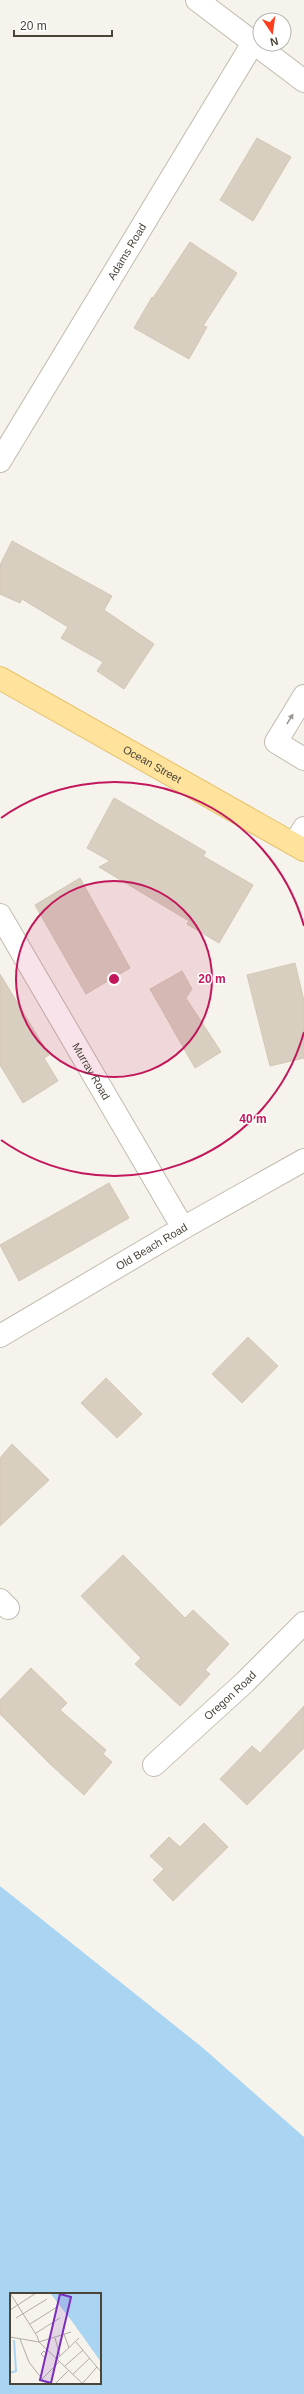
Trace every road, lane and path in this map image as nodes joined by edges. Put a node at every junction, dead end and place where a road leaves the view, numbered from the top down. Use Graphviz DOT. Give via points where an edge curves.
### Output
graph roads {
  1 [pos="197,0"];
  2 [pos="252,42"];
  3 [pos="252,45"];
  4 [pos="265,52"];
  5 [pos="304,81"];
  6 [pos="0,461"];
  7 [pos="0,678"];
  8 [pos="304,696"];
  9 [pos="304,759"];
  10 [pos="301,841"];
  11 [pos="0,915"];
  12 [pos="304,1160"];
  13 [pos="183,1228"];
  14 [pos="0,1336"];
  15 [pos="304,1623"];
  16 [pos="154,1765"];
  1 -- 2 [label="street"];
  3 -- 6 [label="street, Adams Road"];
  4 -- 5 [label="street"];
  7 -- 10 [label="main road, Ocean Street"];
  9 -- 8 [label="street, one-way" via="276,742"];
  11 -- 13 [label="street, Murray Road"];
  12 -- 13 [label="street, Old Beach Road"];
  13 -- 14 [label="street, Old Beach Road"];
  15 -- 16 [label="street, Oregon Road" via="245,1682"];
}
